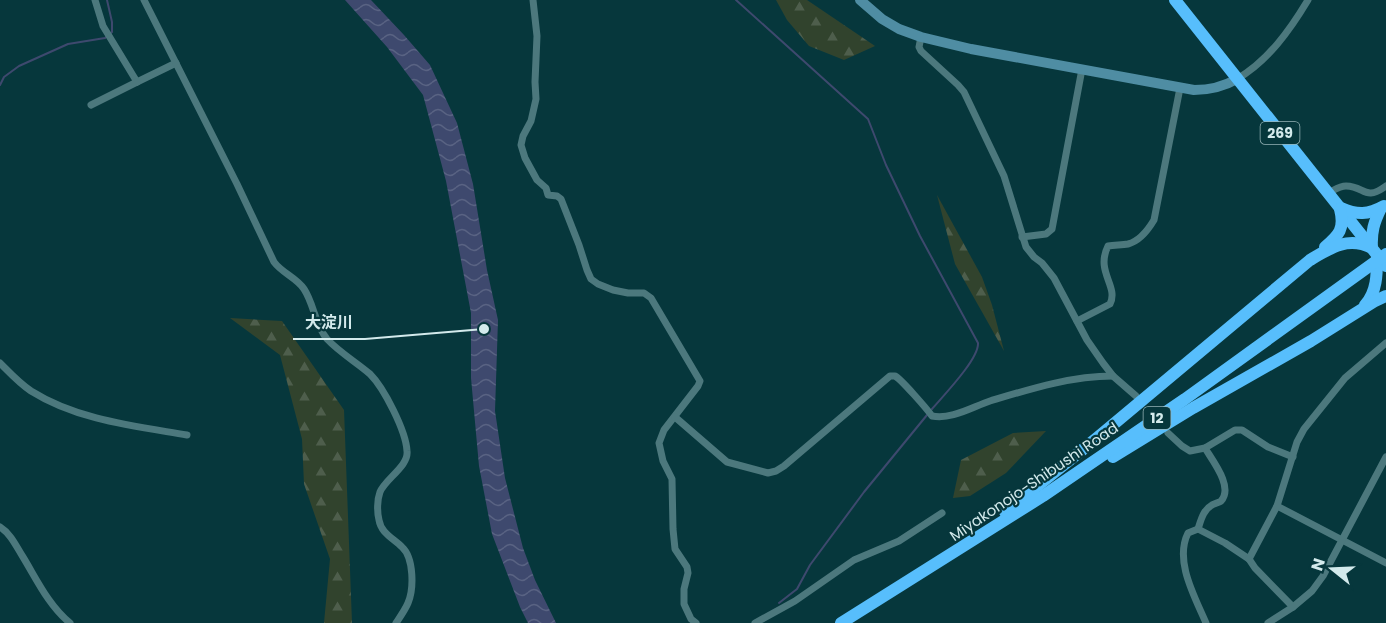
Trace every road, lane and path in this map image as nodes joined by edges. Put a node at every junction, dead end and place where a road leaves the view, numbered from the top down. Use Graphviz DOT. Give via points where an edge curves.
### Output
graph roads {
  1 [pos="95,0"];
  2 [pos="144,0"];
  3 [pos="533,0"];
  4 [pos="860,0"];
  5 [pos="1175,0"];
  6 [pos="1308,0"];
  7 [pos="921,37"];
  8 [pos="176,63"];
  9 [pos="1082,69"];
  10 [pos="1238,79"];
  11 [pos="136,82"];
  12 [pos="1180,88"];
  13 [pos="91,105"];
  14 [pos="1386,186"];
  15 [pos="1328,193"];
  16 [pos="1383,206"];
  17 [pos="1340,208"];
  18 [pos="1022,237"];
  19 [pos="1378,252"];
  20 [pos="1310,260"];
  21 [pos="1386,266"];
  22 [pos="1386,296"];
  23 [pos="1360,310"];
  24 [pos="1077,321"];
  25 [pos="1386,343"];
  26 [pos="0,363"];
  27 [pos="1113,376"];
  28 [pos="1136,396"];
  29 [pos="675,417"];
  30 [pos="1168,433"];
  31 [pos="187,435"];
  32 [pos="1205,448"];
  33 [pos="1293,457"];
  34 [pos="1386,457"];
  35 [pos="1277,506"];
  36 [pos="942,513"];
  37 [pos="0,527"];
  38 [pos="1198,529"];
  39 [pos="1342,541"];
  40 [pos="948,557"];
  41 [pos="1249,559"];
  42 [pos="1386,563"];
  43 [pos="1293,607"];
  44 [pos="70,623"];
  45 [pos="396,623"];
  46 [pos="696,623"];
  47 [pos="755,623"];
  48 [pos="841,623"];
  49 [pos="1206,623"];
  50 [pos="1268,623"];
  1 -- 11 [label="street" via="103,26"];
  2 -- 8 [label="street"];
  3 -- 29 [label="street" via="536,99 521,145 525,158 548,195 561,199 591,279 613,290 644,293 651,298 700,381"];
  4 -- 7 [label="street" via="882,19"];
  5 -- 10 [label="highway, 269"];
  6 -- 10 [label="street" via="1274,48"];
  7 -- 9 [label="street"];
  7 -- 18 [label="street" via="921,51 964,92 1004,176"];
  8 -- 11 [label="street"];
  8 -- 45 [label="street" via="274,262 306,292 329,341 377,381 405,438 408,454 380,492 378,506 379,522 404,548 410,561 408,604"];
  9 -- 12 [label="street"];
  9 -- 18 [label="street" via="1052,229 1046,234"];
  10 -- 12 [label="street" via="1206,90"];
  10 -- 15 [label="highway, 269"];
  11 -- 13 [label="street"];
  12 -- 24 [label="street" via="1154,220 1133,242 1108,246 1104,267 1113,294 1110,304"];
  14 -- 15 [label="street" via="1369,194 1348,186"];
  15 -- 17 [label="highway, 269"];
  16 -- 17 [label="highway" via="1359,214"];
  16 -- 19 [label="highway" via="1371,234"];
  17 -- 19 [label="highway, 269"];
  17 -- 20 [label="highway" via="1340,231"];
  18 -- 24 [label="street" via="1054,278"];
  19 -- 20 [label="highway" via="1356,242 1347,243"];
  19 -- 21 [label="highway, 269"];
  19 -- 23 [label="highway" via="1373,292"];
  19 -- 40 [label="highway, Miyakonojo-Shibushi Road / 12" via="1361,272 1185,399"];
  20 -- 40 [label="highway" via="1098,438"];
  22 -- 23 [label="highway"];
  23 -- 40 [label="highway"];
  24 -- 27 [label="street"];
  25 -- 33 [label="street" via="1336,388 1304,429"];
  26 -- 31 [label="street" via="30,390 66,409"];
  27 -- 28 [label="street"];
  27 -- 29 [label="street" via="1053,383 939,417 932,416 897,377 890,376 784,466 768,473 727,462"];
  29 -- 46 [label="street" via="659,443 672,479 675,549 688,573 684,604"];
  30 -- 32 [label="street" via="1190,451"];
  32 -- 33 [label="street" via="1235,430 1242,430"];
  32 -- 38 [label="street" via="1226,487 1221,501 1205,510"];
  33 -- 35 [label="street"];
  34 -- 39 [label="street"];
  35 -- 39 [label="street"];
  35 -- 41 [label="street"];
  36 -- 47 [label="street" via="899,541 854,560"];
  37 -- 44 [label="street"];
  38 -- 41 [label="street"];
  38 -- 49 [label="street" via="1188,532 1183,551 1189,585"];
  39 -- 42 [label="street"];
  39 -- 43 [label="street" via="1312,591"];
  40 -- 48 [label="highway, Miyakonojo-Shibushi Road / 12"];
  41 -- 43 [label="street"];
  43 -- 50 [label="street"];
}
